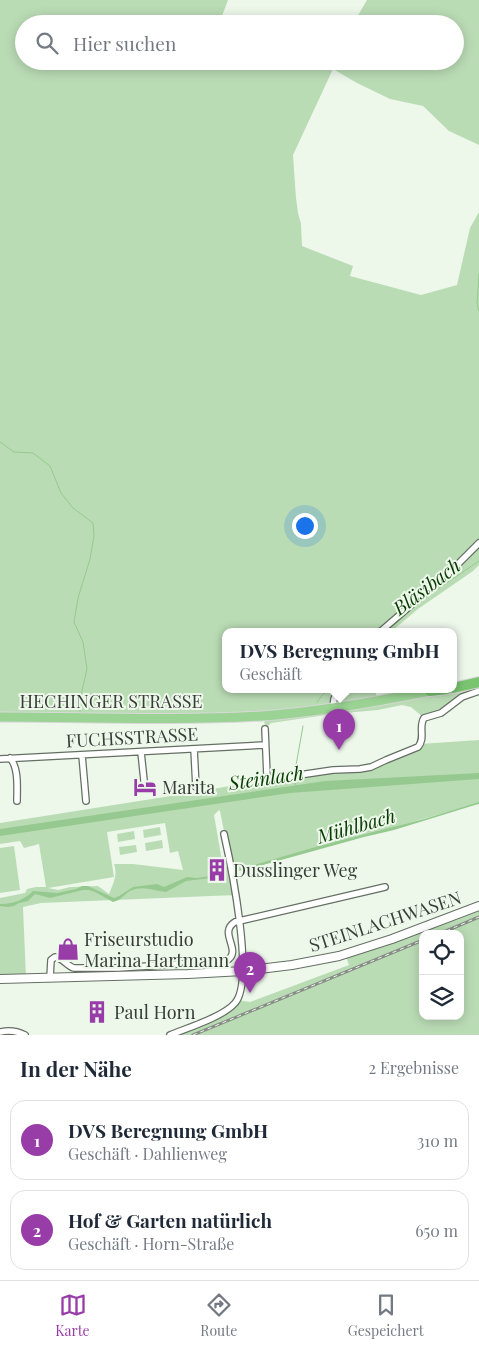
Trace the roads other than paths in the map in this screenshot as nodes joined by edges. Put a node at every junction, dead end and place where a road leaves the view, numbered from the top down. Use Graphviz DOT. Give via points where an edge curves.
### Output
graph roads {
  1 [pos="479,543"];
  2 [pos="384,628"];
  3 [pos="479,681"];
  4 [pos="457,685"];
  5 [pos="479,691"];
  6 [pos="337,693"];
  7 [pos="418,693"];
  8 [pos="333,708"];
  9 [pos="0,717"];
  10 [pos="265,729"];
  11 [pos="265,745"];
  12 [pos="194,749"];
  13 [pos="142,752"];
  14 [pos="82,755"];
  15 [pos="10,758"];
  16 [pos="0,759"];
  17 [pos="196,787"];
  18 [pos="145,790"];
  19 [pos="17,801"];
  20 [pos="86,801"];
  21 [pos="224,834"];
  22 [pos="384,887"];
  23 [pos="479,906"];
  24 [pos="240,921"];
  25 [pos="243,971"];
  26 [pos="50,978"];
  27 [pos="0,979"];
  28 [pos="0,1032"];
  29 [pos="25,1035"];
  30 [pos="170,1035"];
  1 -- 2 [label="street"];
  3 -- 4 [label="highway"];
  5 -- 11 [label="street" via="462,697 441,713 424,718 418,747 371,767 269,779"];
  6 -- 8 [label="street"];
  7 -- 8 [label="main road, HECHINGER STRASSE"];
  8 -- 9 [label="main road, HECHINGER STRASSE" via="264,716 204,718"];
  10 -- 11 [label="street"];
  11 -- 12 [label="street, FUCHSSTRASSE"];
  12 -- 13 [label="street, FUCHSSTRASSE"];
  12 -- 17 [label="street"];
  13 -- 14 [label="street, FUCHSSTRASSE"];
  13 -- 18 [label="street"];
  14 -- 15 [label="street, FUCHSSTRASSE"];
  14 -- 20 [label="street"];
  15 -- 16 [label="street, FUCHSSTRASSE"];
  15 -- 19 [label="street" via="16,772"];
  21 -- 24 [label="street"];
  22 -- 24 [label="street"];
  23 -- 25 [label="street, STEINLACHWASEN" via="344,954"];
  24 -- 25 [label="street"];
  24 -- 26 [label="street" via="229,927 233,950 226,961 74,968 58,957 51,960"];
  25 -- 26 [label="street, STEINLACHWASEN"];
  25 -- 30 [label="street" via="240,994 233,1005 219,1015"];
  26 -- 27 [label="street, STEINLACHWASEN"];
  28 -- 29 [label="street"];
}
